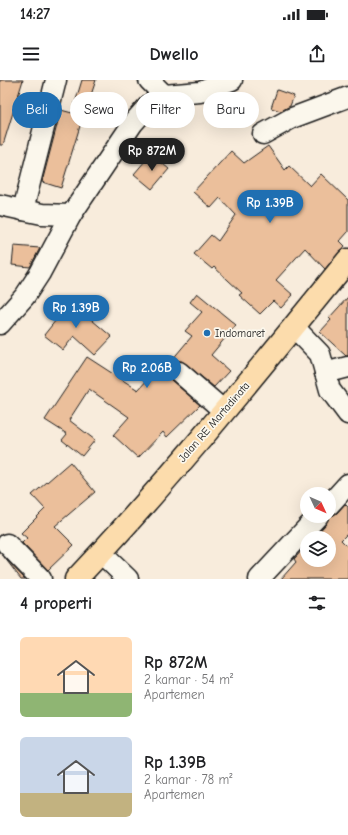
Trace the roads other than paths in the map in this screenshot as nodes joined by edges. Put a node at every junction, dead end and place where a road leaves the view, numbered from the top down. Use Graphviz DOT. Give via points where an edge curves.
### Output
graph roads {
  1 [pos="56,80"];
  2 [pos="149,80"];
  3 [pos="232,80"];
  4 [pos="161,92"];
  5 [pos="195,92"];
  6 [pos="348,97"];
  7 [pos="136,120"];
  8 [pos="263,134"];
  9 [pos="0,205"];
  10 [pos="23,210"];
  11 [pos="71,215"];
  12 [pos="348,261"];
  13 [pos="8,305"];
  14 [pos="0,324"];
  15 [pos="294,327"];
  16 [pos="348,367"];
  17 [pos="179,372"];
  18 [pos="325,373"];
  19 [pos="224,411"];
  20 [pos="348,414"];
  21 [pos="348,484"];
  22 [pos="336,497"];
  23 [pos="311,523"];
  24 [pos="7,544"];
  25 [pos="101,553"];
  26 [pos="41,579"];
  27 [pos="76,579"];
  28 [pos="128,579"];
  29 [pos="259,579"];
  1 -- 10 [label="street"];
  2 -- 4 [label="street"];
  3 -- 5 [label="street"];
  6 -- 8 [label="street" via="292,118"];
  7 -- 11 [label="street"];
  9 -- 10 [label="street"];
  10 -- 11 [label="street" via="42,214"];
  11 -- 13 [label="street" via="40,273"];
  12 -- 15 [label="highway, Jalan RE Martadinata"];
  13 -- 14 [label="street"];
  15 -- 18 [label="street" via="320,354"];
  15 -- 19 [label="highway, Jalan RE Martadinata"];
  16 -- 18 [label="street"];
  17 -- 19 [label="street"];
  18 -- 20 [label="street" via="330,390"];
  19 -- 25 [label="highway, Jalan RE Martadinata"];
  21 -- 22 [label="street"];
  23 -- 29 [label="street"];
  24 -- 26 [label="street"];
  25 -- 27 [label="highway, Jalan RE Martadinata"];
  25 -- 28 [label="street"];
}
